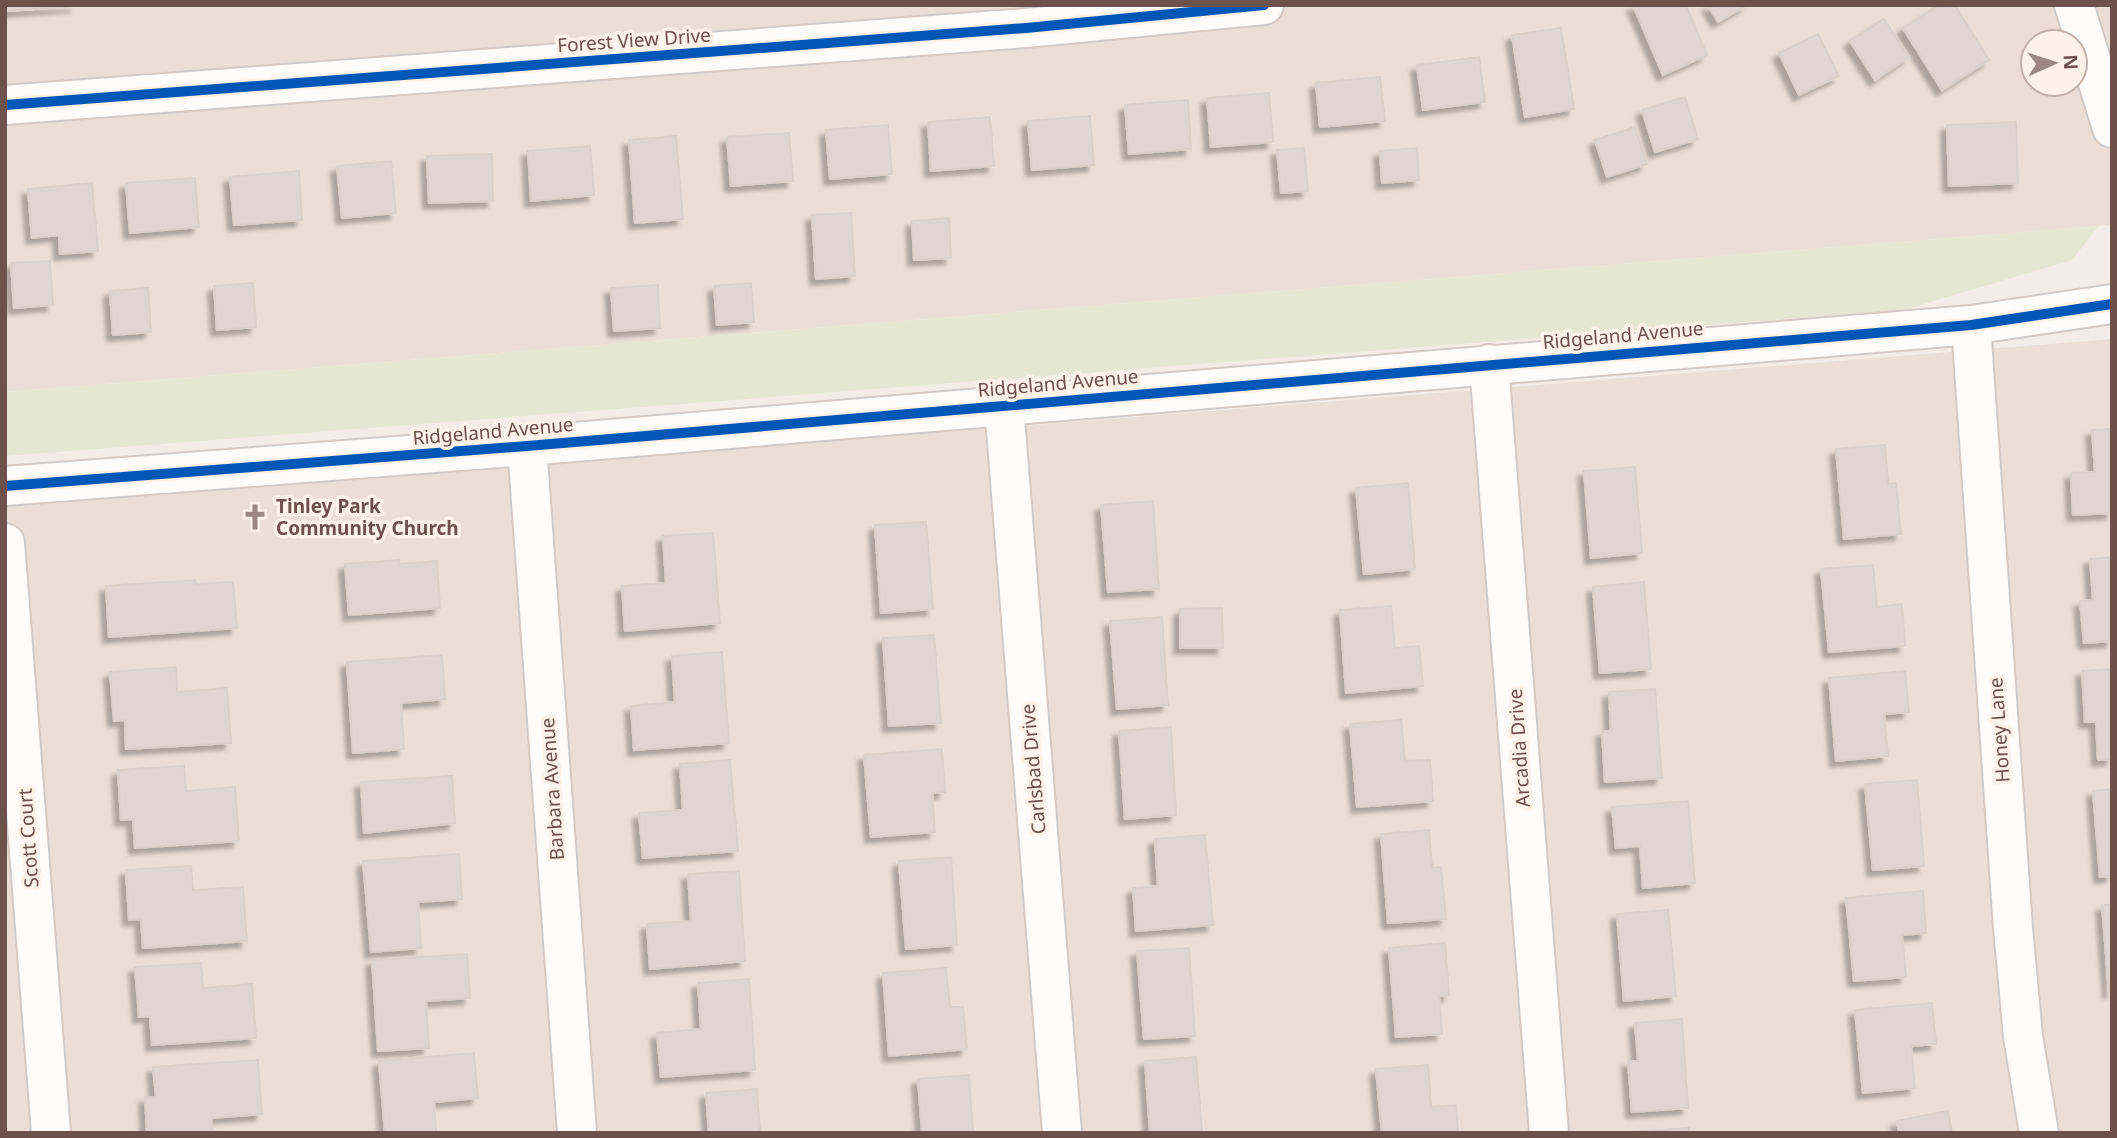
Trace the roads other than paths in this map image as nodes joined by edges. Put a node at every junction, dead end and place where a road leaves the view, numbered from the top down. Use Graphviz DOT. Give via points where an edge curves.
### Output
graph roads {
  1 [pos="1264,5"];
  2 [pos="2074,5"];
  3 [pos="1025,17"];
  4 [pos="5,105"];
  5 [pos="2112,128"];
  6 [pos="2112,304"];
  7 [pos="1971,325"];
  8 [pos="1489,364"];
  9 [pos="1004,405"];
  10 [pos="527,446"];
  11 [pos="5,486"];
  12 [pos="5,543"];
  13 [pos="51,1133"];
  14 [pos="577,1133"];
  15 [pos="1062,1133"];
  16 [pos="1549,1133"];
  17 [pos="2039,1133"];
  1 -- 3 [label="street, Forest View Drive"];
  2 -- 5 [label="street"];
  3 -- 4 [label="street, Forest View Drive"];
  6 -- 7 [label="street, Ridgeland Avenue"];
  7 -- 8 [label="street, Ridgeland Avenue"];
  7 -- 17 [label="street, Honey Lane" via="2013,928 2023,1036"];
  8 -- 9 [label="street, Ridgeland Avenue"];
  8 -- 16 [label="street, Arcadia Drive"];
  9 -- 10 [label="street, Ridgeland Avenue"];
  9 -- 15 [label="street, Carlsbad Drive"];
  10 -- 11 [label="street, Ridgeland Avenue"];
  10 -- 14 [label="street, Barbara Avenue"];
  12 -- 13 [label="street, Scott Court"];
}
